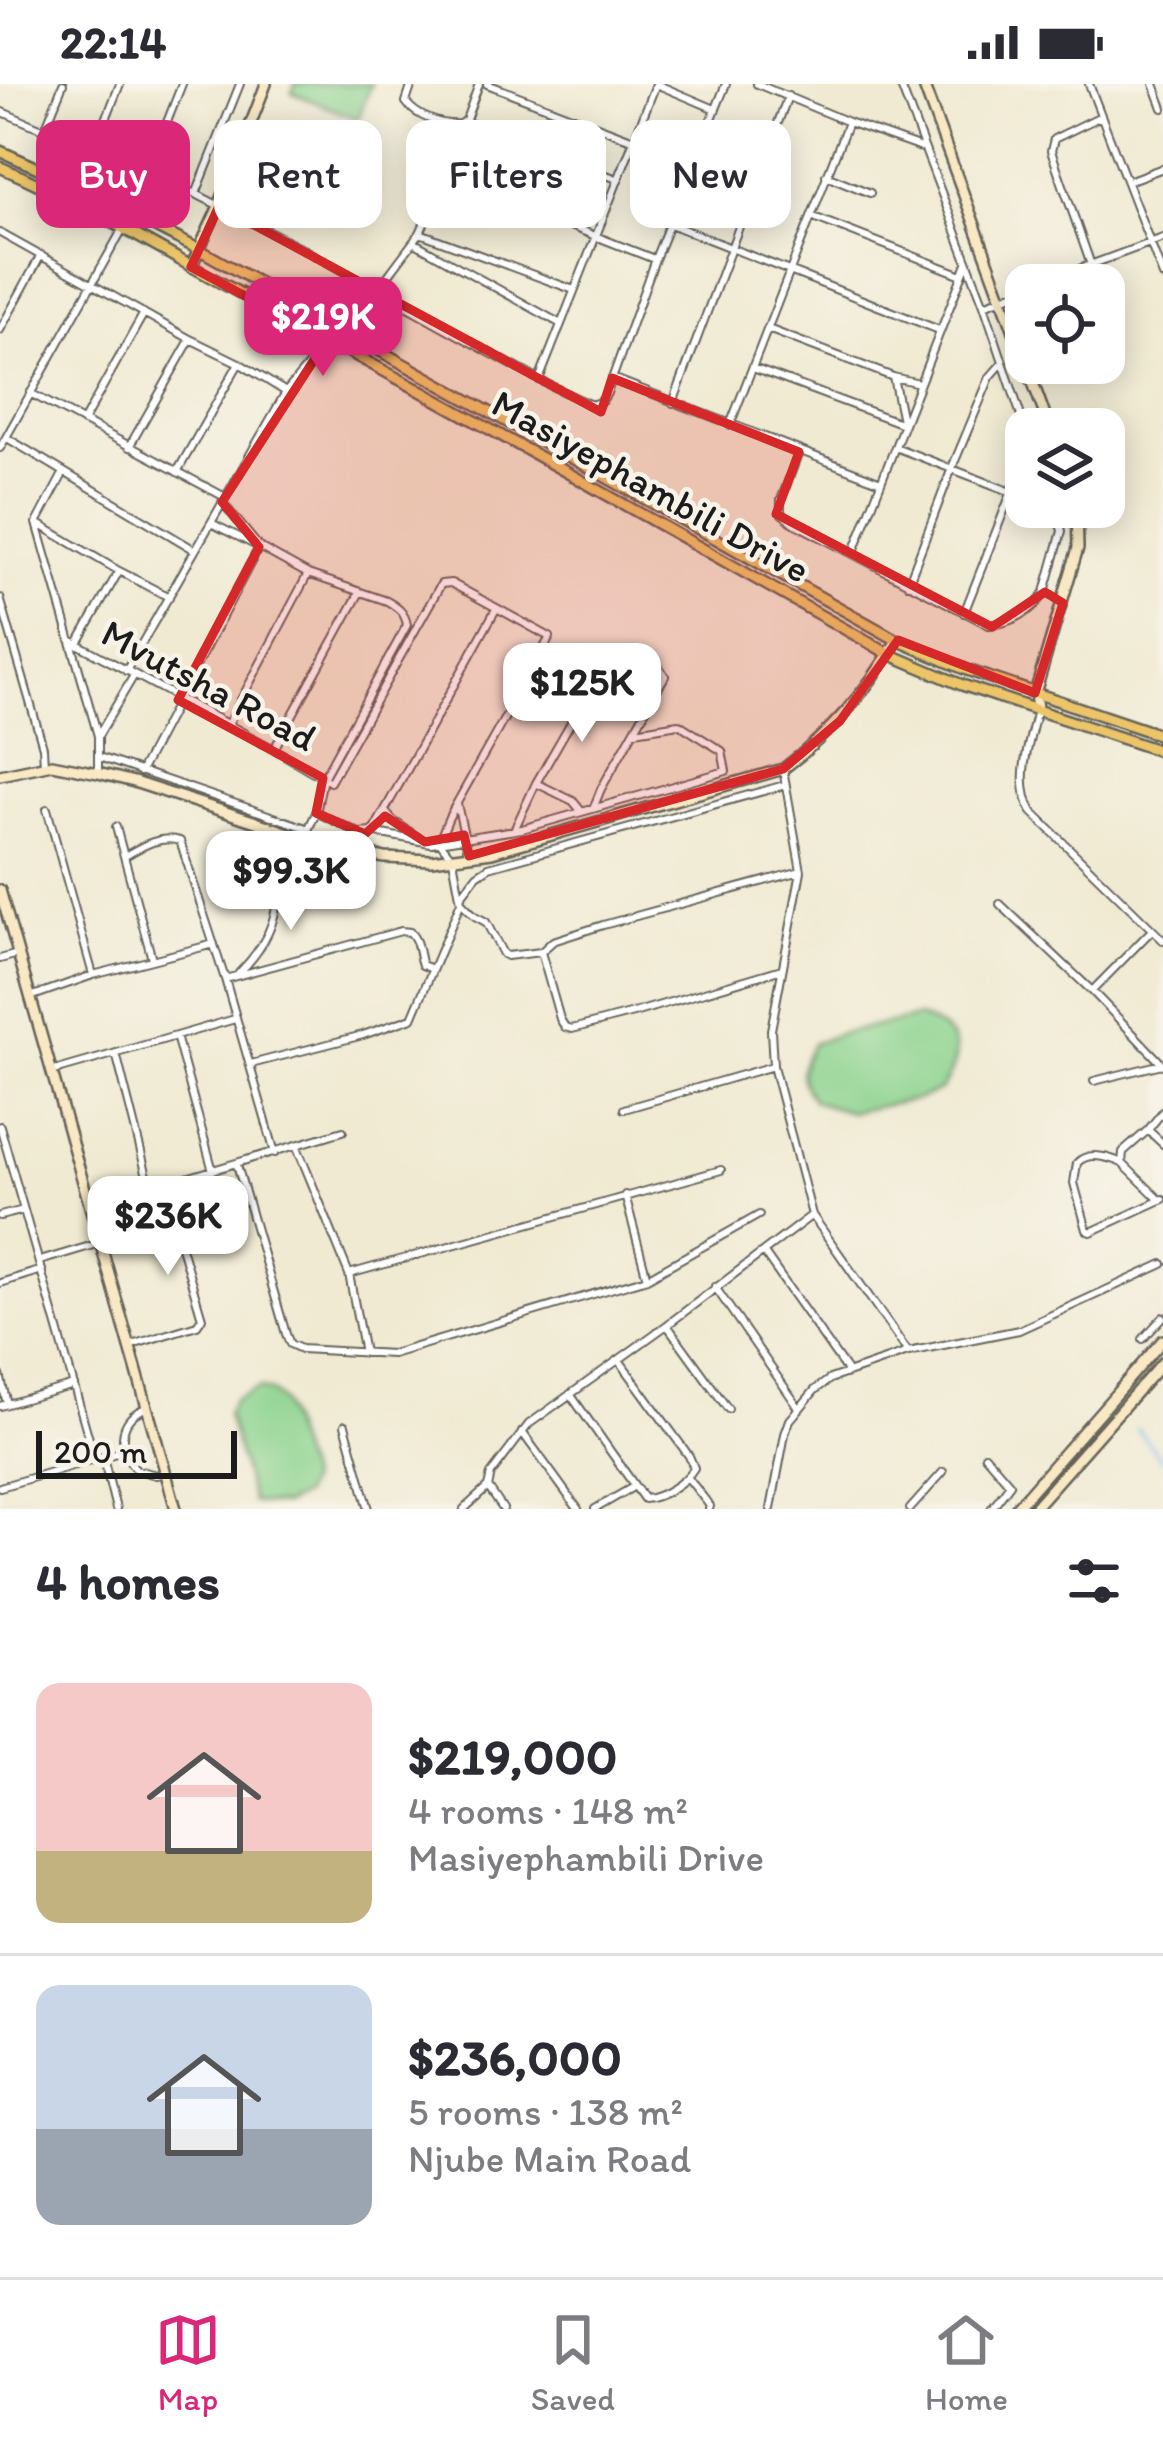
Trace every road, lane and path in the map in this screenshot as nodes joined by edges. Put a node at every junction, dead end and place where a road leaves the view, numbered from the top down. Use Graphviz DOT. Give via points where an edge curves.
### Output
graph roads {
  1 [pos="63,84"];
  2 [pos="120,84"];
  3 [pos="182,84"];
  4 [pos="240,84"];
  5 [pos="266,84"];
  6 [pos="412,84"];
  7 [pos="483,84"];
  8 [pos="656,84"];
  9 [pos="726,84"];
  10 [pos="757,84"];
  11 [pos="900,84"];
  12 [pos="923,84"];
  13 [pos="1089,84"];
  14 [pos="1154,84"];
  15 [pos="788,96"];
  16 [pos="1163,108"];
  17 [pos="715,109"];
  18 [pos="0,111"];
  19 [pos="1101,116"];
  20 [pos="49,120"];
  21 [pos="106,120"];
  22 [pos="168,120"];
  23 [pos="252,120"];
  24 [pos="436,120"];
  25 [pos="465,120"];
  26 [pos="642,120"];
  27 [pos="711,120"];
  28 [pos="848,122"];
  29 [pos="36,125"];
  30 [pos="630,139"];
  31 [pos="924,148"];
  32 [pos="630,149"];
  33 [pos="0,152"];
  34 [pos="0,167"];
  35 [pos="36,168"];
  36 [pos="1163,168"];
  37 [pos="606,175"];
  38 [pos="826,175"];
  39 [pos="616,179"];
  40 [pos="1128,181"];
  41 [pos="36,183"];
  42 [pos="190,191"];
  43 [pos="871,193"];
  44 [pos="196,194"];
  45 [pos="214,203"];
  46 [pos="811,215"];
  47 [pos="214,218"];
  48 [pos="123,228"];
  49 [pos="127,228"];
  50 [pos="157,228"];
  51 [pos="261,228"];
  52 [pos="422,228"];
  53 [pos="576,228"];
  54 [pos="668,228"];
  55 [pos="680,228"];
  56 [pos="0,233"];
  57 [pos="420,233"];
  58 [pos="596,236"];
  59 [pos="1163,238"];
  60 [pos="1151,242"];
  61 [pos="415,243"];
  62 [pos="730,248"];
  63 [pos="200,250"];
  64 [pos="41,255"];
  65 [pos="655,259"];
  66 [pos="967,263"];
  67 [pos="1091,264"];
  68 [pos="1094,264"];
  69 [pos="191,267"];
  70 [pos="789,272"];
  71 [pos="962,275"];
  72 [pos="1163,276"];
  73 [pos="92,284"];
  74 [pos="378,290"];
  75 [pos="574,290"];
  76 [pos="1005,296"];
  77 [pos="1000,298"];
  78 [pos="984,305"];
  79 [pos="144,313"];
  80 [pos="561,323"];
  81 [pos="768,329"];
  82 [pos="0,330"];
  83 [pos="939,330"];
  84 [pos="190,339"];
  85 [pos="329,341"];
  86 [pos="1004,362"];
  87 [pos="239,363"];
  88 [pos="753,368"];
  89 [pos="893,377"];
  90 [pos="612,378"];
  91 [pos="539,380"];
  92 [pos="919,382"];
  93 [pos="30,392"];
  94 [pos="286,392"];
  95 [pos="673,403"];
  96 [pos="1019,408"];
  97 [pos="1041,408"];
  98 [pos="83,422"];
  99 [pos="730,424"];
  100 [pos="903,424"];
  101 [pos="5,433"];
  102 [pos="129,446"];
  103 [pos="895,447"];
  104 [pos="0,448"];
  105 [pos="800,452"];
  106 [pos="952,468"];
  107 [pos="177,472"];
  108 [pos="63,474"];
  109 [pos="881,482"];
  110 [pos="1005,490"];
  111 [pos="223,499"];
  112 [pos="1005,505"];
  113 [pos="211,522"];
  114 [pos="37,523"];
  115 [pos="1061,528"];
  116 [pos="1078,528"];
  117 [pos="259,547"];
  118 [pos="195,550"];
  119 [pos="853,554"];
  120 [pos="118,572"];
  121 [pos="308,574"];
  122 [pos="908,584"];
  123 [pos="360,592"];
  124 [pos="1045,592"];
  125 [pos="169,597"];
  126 [pos="0,598"];
  127 [pos="1063,603"];
  128 [pos="496,608"];
  129 [pos="964,613"];
  130 [pos="897,640"];
  131 [pos="74,643"];
  132 [pos="889,654"];
  133 [pos="130,673"];
  134 [pos="1035,693"];
  135 [pos="178,700"];
  136 [pos="1037,709"];
  137 [pos="228,724"];
  138 [pos="635,731"];
  139 [pos="98,736"];
  140 [pos="1163,736"];
  141 [pos="274,748"];
  142 [pos="1163,752"];
  143 [pos="99,758"];
  144 [pos="52,764"];
  145 [pos="783,769"];
  146 [pos="140,772"];
  147 [pos="98,773"];
  148 [pos="0,775"];
  149 [pos="322,778"];
  150 [pos="536,783"];
  151 [pos="785,785"];
  152 [pos="457,804"];
  153 [pos="47,809"];
  154 [pos="593,809"];
  155 [pos="385,811"];
  156 [pos="582,812"];
  157 [pos="316,813"];
  158 [pos="116,827"];
  159 [pos="514,830"];
  160 [pos="307,833"];
  161 [pos="368,833"];
  162 [pos="465,838"];
  163 [pos="439,841"];
  164 [pos="425,842"];
  165 [pos="124,856"];
  166 [pos="469,856"];
  167 [pos="453,859"];
  168 [pos="802,871"];
  169 [pos="344,884"];
  170 [pos="0,890"];
  171 [pos="461,899"];
  172 [pos="1000,904"];
  173 [pos="1152,930"];
  174 [pos="1163,940"];
  175 [pos="214,944"];
  176 [pos="541,952"];
  177 [pos="18,954"];
  178 [pos="0,959"];
  179 [pos="152,959"];
  180 [pos="432,969"];
  181 [pos="782,969"];
  182 [pos="93,975"];
  183 [pos="237,976"];
  184 [pos="225,979"];
  185 [pos="1092,992"];
  186 [pos="30,997"];
  187 [pos="236,1019"];
  188 [pos="176,1036"];
  189 [pos="116,1053"];
  190 [pos="251,1064"];
  191 [pos="1162,1065"];
  192 [pos="773,1066"];
  193 [pos="51,1072"];
  194 [pos="1094,1081"];
  195 [pos="624,1109"];
  196 [pos="1163,1111"];
  197 [pos="0,1126"];
  198 [pos="1148,1130"];
  199 [pos="343,1131"];
  200 [pos="1163,1144"];
  201 [pos="297,1147"];
  202 [pos="275,1153"];
  203 [pos="1122,1163"];
  204 [pos="237,1165"];
  205 [pos="721,1170"];
  206 [pos="213,1172"];
  207 [pos="163,1186"];
  208 [pos="150,1188"];
  209 [pos="626,1195"];
  210 [pos="1161,1200"];
  211 [pos="91,1207"];
  212 [pos="24,1210"];
  213 [pos="759,1215"];
  214 [pos="812,1215"];
  215 [pos="0,1216"];
  216 [pos="101,1242"];
  217 [pos="764,1253"];
  218 [pos="1163,1264"];
  219 [pos="41,1266"];
  220 [pos="349,1274"];
  221 [pos="647,1279"];
  222 [pos="0,1283"];
  223 [pos="715,1287"];
  224 [pos="1163,1317"];
  225 [pos="667,1325"];
  226 [pos="1143,1339"];
  227 [pos="1163,1340"];
  228 [pos="129,1346"];
  229 [pos="908,1352"];
  230 [pos="364,1353"];
  231 [pos="619,1360"];
  232 [pos="1163,1362"];
  233 [pos="847,1371"];
  234 [pos="0,1375"];
  235 [pos="74,1384"];
  236 [pos="571,1394"];
  237 [pos="4,1405"];
  238 [pos="146,1408"];
  239 [pos="799,1408"];
  240 [pos="728,1409"];
  241 [pos="345,1425"];
  242 [pos="522,1432"];
  243 [pos="123,1451"];
  244 [pos="985,1456"];
  245 [pos="99,1458"];
  246 [pos="943,1472"];
  247 [pos="166,1473"];
  248 [pos="688,1478"];
  249 [pos="0,1486"];
  250 [pos="488,1487"];
  251 [pos="633,1487"];
  252 [pos="174,1508"];
  253 [pos="116,1509"];
  254 [pos="369,1509"];
  255 [pos="464,1509"];
  256 [pos="503,1509"];
  257 [pos="578,1509"];
  258 [pos="595,1509"];
  259 [pos="709,1509"];
  260 [pos="771,1509"];
  261 [pos="910,1509"];
  262 [pos="991,1509"];
  263 [pos="1015,1509"];
  264 [pos="1033,1509"];
  1 -- 20 [label="street"];
  2 -- 21 [label="street"];
  3 -- 22 [label="street"];
  4 -- 44 [label="street"];
  5 -- 23 [label="street"];
  6 -- 24 [label="street" via="406,102"];
  7 -- 25 [label="street"];
  7 -- 30 [label="street"];
  8 -- 17 [label="street"];
  8 -- 26 [label="street"];
  9 -- 17 [label="street"];
  10 -- 15 [label="street"];
  11 -- 31 [label="street"];
  12 -- 77 [label="street"];
  13 -- 19 [label="street"];
  14 -- 16 [label="street"];
  15 -- 28 [label="street"];
  15 -- 62 [label="street"];
  17 -- 27 [label="street"];
  18 -- 29 [label="street"];
  19 -- 40 [label="street"];
  19 -- 67 [label="street" via="1051,145"];
  28 -- 31 [label="street"];
  28 -- 38 [label="street"];
  31 -- 66 [label="street"];
  32 -- 39 [label="street"];
  33 -- 35 [label="main road, Masiyephambili Drive"];
  34 -- 41 [label="main road, Masiyephambili Drive"];
  36 -- 40 [label="street"];
  37 -- 39 [label="street"];
  38 -- 43 [label="street"];
  38 -- 46 [label="street"];
  39 -- 58 [label="street"];
  40 -- 60 [label="street"];
  42 -- 44 [label="street"];
  44 -- 45 [label="street"];
  46 -- 70 [label="street"];
  46 -- 71 [label="street"];
  47 -- 63 [label="street"];
  48 -- 73 [label="street"];
  49 -- 69 [label="main road, Masiyephambili Drive"];
  50 -- 63 [label="main road, Masiyephambili Drive"];
  51 -- 74 [label="street"];
  52 -- 57 [label="street"];
  53 -- 58 [label="street"];
  54 -- 65 [label="street"];
  55 -- 62 [label="street"];
  56 -- 64 [label="street"];
  57 -- 61 [label="street"];
  57 -- 75 [label="street"];
  58 -- 65 [label="street"];
  58 -- 75 [label="street"];
  59 -- 60 [label="street"];
  60 -- 68 [label="street"];
  60 -- 72 [label="street"];
  61 -- 74 [label="street"];
  61 -- 80 [label="street"];
  62 -- 70 [label="street"];
  62 -- 95 [label="street"];
  63 -- 69 [label="street"];
  63 -- 130 [label="main road, Masiyephambili Drive"];
  64 -- 73 [label="street"];
  64 -- 82 [label="street"];
  65 -- 90 [label="street"];
  66 -- 71 [label="street"];
  66 -- 78 [label="street"];
  69 -- 85 [label="main road, Masiyephambili Drive"];
  70 -- 81 [label="street"];
  70 -- 83 [label="street"];
  71 -- 83 [label="street"];
  73 -- 79 [label="street"];
  73 -- 93 [label="street"];
  74 -- 91 [label="street"];
  75 -- 80 [label="street"];
  76 -- 77 [label="street"];
  77 -- 78 [label="street"];
  77 -- 97 [label="street"];
  78 -- 86 [label="street"];
  79 -- 84 [label="street"];
  79 -- 98 [label="street"];
  80 -- 91 [label="street"];
  81 -- 88 [label="street"];
  81 -- 89 [label="street"];
  83 -- 92 [label="street"];
  84 -- 87 [label="street"];
  84 -- 102 [label="street"];
  85 -- 94 [label="street"];
  85 -- 132 [label="main road, Masiyephambili Drive"];
  86 -- 96 [label="street"];
  86 -- 106 [label="street"];
  87 -- 94 [label="street"];
  87 -- 107 [label="street"];
  88 -- 99 [label="street"];
  88 -- 100 [label="street"];
  89 -- 92 [label="street"];
  89 -- 100 [label="street"];
  90 -- 91 [label="street" via="602,401 585,404"];
  90 -- 95 [label="street"];
  92 -- 100 [label="street"];
  93 -- 98 [label="street"];
  93 -- 101 [label="street"];
  94 -- 111 [label="street"];
  95 -- 99 [label="street"];
  98 -- 102 [label="street"];
  99 -- 105 [label="street"];
  100 -- 103 [label="street"];
  101 -- 104 [label="street"];
  101 -- 108 [label="street"];
  102 -- 107 [label="street"];
  103 -- 106 [label="street"];
  103 -- 109 [label="street"];
  105 -- 109 [label="street"];
  105 -- 119 [label="street" via="782,513"];
  106 -- 110 [label="street"];
  106 -- 122 [label="street"];
  107 -- 111 [label="street"];
  108 -- 114 [label="street"];
  108 -- 118 [label="street"];
  109 -- 119 [label="street"];
  111 -- 113 [label="street"];
  111 -- 117 [label="street"];
  112 -- 129 [label="street"];
  113 -- 117 [label="street"];
  113 -- 118 [label="street"];
  114 -- 120 [label="street"];
  114 -- 131 [label="street"];
  115 -- 124 [label="street"];
  116 -- 127 [label="street"];
  117 -- 121 [label="street"];
  117 -- 135 [label="street"];
  118 -- 125 [label="street"];
  119 -- 122 [label="street"];
  120 -- 125 [label="street"];
  120 -- 131 [label="street"];
  121 -- 123 [label="street"];
  121 -- 137 [label="street"];
  122 -- 129 [label="street"];
  123 -- 141 [label="street"];
  123 -- 149 [label="street" via="399,608 406,625"];
  124 -- 127 [label="street"];
  124 -- 129 [label="street" via="998,625"];
  125 -- 133 [label="street"];
  126 -- 144 [label="street" via="44,764"];
  127 -- 134 [label="street"];
  128 -- 149 [label="street" via="441,584 333,781"];
  128 -- 152 [label="street" via="550,637"];
  128 -- 155 [label="street"];
  130 -- 132 [label="street"];
  130 -- 134 [label="main road, Masiyephambili Drive"];
  131 -- 133 [label="street, Mvutsha Road"];
  131 -- 139 [label="street"];
  132 -- 136 [label="main road, Masiyephambili Drive"];
  132 -- 145 [label="street" via="840,721"];
  133 -- 135 [label="street, Mvutsha Road"];
  133 -- 139 [label="street"];
  134 -- 136 [label="street"];
  134 -- 140 [label="main road, Masiyephambili Drive"];
  135 -- 137 [label="street, Mvutsha Road"];
  135 -- 146 [label="street"];
  136 -- 142 [label="main road, Masiyephambili Drive"];
  136 -- 173 [label="street" via="1024,772 1027,804"];
  137 -- 141 [label="street, Mvutsha Road"];
  138 -- 150 [label="street" via="664,676 638,656 601,670"];
  138 -- 154 [label="street"];
  138 -- 154 [label="street" via="679,724 722,752 726,771"];
  139 -- 143 [label="street"];
  141 -- 149 [label="street, Mvutsha Road"];
  143 -- 146 [label="street"];
  143 -- 147 [label="street"];
  144 -- 147 [label="street"];
  144 -- 148 [label="street"];
  145 -- 151 [label="street"];
  145 -- 166 [label="street"];
  146 -- 160 [label="street"];
  147 -- 160 [label="street"];
  149 -- 157 [label="street"];
  150 -- 156 [label="street"];
  150 -- 159 [label="street"];
  151 -- 168 [label="street"];
  151 -- 171 [label="street" via="489,867"];
  152 -- 162 [label="street"];
  152 -- 163 [label="street"];
  153 -- 182 [label="street"];
  154 -- 156 [label="street"];
  155 -- 161 [label="street"];
  155 -- 164 [label="street"];
  156 -- 159 [label="street"];
  157 -- 160 [label="street"];
  157 -- 161 [label="street"];
  158 -- 165 [label="street"];
  159 -- 162 [label="street"];
  160 -- 167 [label="street" via="338,849 395,860"];
  161 -- 164 [label="street"];
  162 -- 163 [label="street"];
  162 -- 166 [label="street"];
  163 -- 164 [label="street"];
  163 -- 167 [label="street"];
  165 -- 175 [label="street" via="157,840 180,841"];
  165 -- 179 [label="street"];
  166 -- 167 [label="street"];
  167 -- 171 [label="street"];
  168 -- 176 [label="street" via="604,925"];
  168 -- 181 [label="street"];
  169 -- 183 [label="street" via="276,907"];
  170 -- 177 [label="street"];
  171 -- 176 [label="street" via="486,922 502,954"];
  171 -- 180 [label="street"];
  172 -- 185 [label="street"];
  173 -- 174 [label="street"];
  173 -- 185 [label="street"];
  175 -- 179 [label="street"];
  175 -- 184 [label="street"];
  176 -- 181 [label="street" via="560,1019 572,1029"];
  177 -- 178 [label="street"];
  177 -- 186 [label="street"];
  179 -- 182 [label="street"];
  180 -- 183 [label="street" via="422,964 415,937 401,931"];
  180 -- 190 [label="street" via="412,1018"];
  181 -- 192 [label="street" via="770,1030"];
  182 -- 186 [label="street"];
  183 -- 184 [label="street"];
  184 -- 187 [label="street"];
  185 -- 191 [label="street"];
  186 -- 193 [label="street"];
  187 -- 188 [label="street"];
  187 -- 190 [label="street"];
  188 -- 189 [label="street"];
  188 -- 206 [label="street"];
  189 -- 193 [label="street"];
  189 -- 208 [label="street"];
  190 -- 202 [label="street"];
  191 -- 194 [label="street"];
  192 -- 195 [label="street"];
  192 -- 214 [label="street"];
  193 -- 211 [label="street"];
  196 -- 198 [label="street"];
  197 -- 212 [label="street"];
  198 -- 200 [label="street"];
  198 -- 203 [label="street" via="1123,1152"];
  199 -- 201 [label="street"];
  201 -- 202 [label="street"];
  201 -- 220 [label="street"];
  202 -- 204 [label="street"];
  203 -- 210 [label="street"];
  203 -- 210 [label="street" via="1077,1163 1087,1230"];
  204 -- 206 [label="street"];
  204 -- 230 [label="street" via="290,1344"];
  205 -- 209 [label="street"];
  206 -- 207 [label="street"];
  207 -- 208 [label="street"];
  207 -- 228 [label="street" via="202,1318"];
  208 -- 211 [label="street"];
  209 -- 220 [label="street"];
  209 -- 221 [label="street"];
  211 -- 216 [label="street"];
  212 -- 215 [label="street"];
  212 -- 219 [label="street"];
  213 -- 221 [label="street"];
  214 -- 217 [label="street"];
  214 -- 229 [label="street"];
  216 -- 219 [label="street"];
  216 -- 228 [label="street"];
  217 -- 223 [label="street"];
  217 -- 233 [label="street"];
  218 -- 229 [label="street" via="1019,1330"];
  219 -- 222 [label="street"];
  219 -- 235 [label="street"];
  220 -- 230 [label="street"];
  221 -- 230 [label="street" via="392,1354"];
  223 -- 225 [label="street"];
  223 -- 239 [label="street"];
  224 -- 226 [label="street"];
  225 -- 231 [label="street"];
  225 -- 240 [label="street"];
  227 -- 263 [label="street"];
  228 -- 238 [label="street"];
  229 -- 233 [label="street"];
  231 -- 236 [label="street"];
  231 -- 248 [label="street" via="689,1456"];
  232 -- 264 [label="street"];
  233 -- 239 [label="street"];
  234 -- 237 [label="street"];
  235 -- 237 [label="street"];
  235 -- 245 [label="street"];
  236 -- 242 [label="street"];
  236 -- 251 [label="street"];
  238 -- 243 [label="street" via="128,1418"];
  238 -- 247 [label="street"];
  239 -- 260 [label="street" via="785,1434"];
  241 -- 254 [label="street"];
  242 -- 250 [label="street"];
  242 -- 257 [label="street"];
  243 -- 245 [label="street"];
  243 -- 247 [label="street" via="137,1470"];
  244 -- 262 [label="street" via="1011,1486"];
  245 -- 249 [label="street"];
  245 -- 253 [label="street"];
  246 -- 261 [label="street"];
  247 -- 252 [label="street"];
  248 -- 251 [label="street" via="651,1500"];
  248 -- 259 [label="street"];
  250 -- 255 [label="street"];
  250 -- 256 [label="street"];
  251 -- 258 [label="street"];
}
